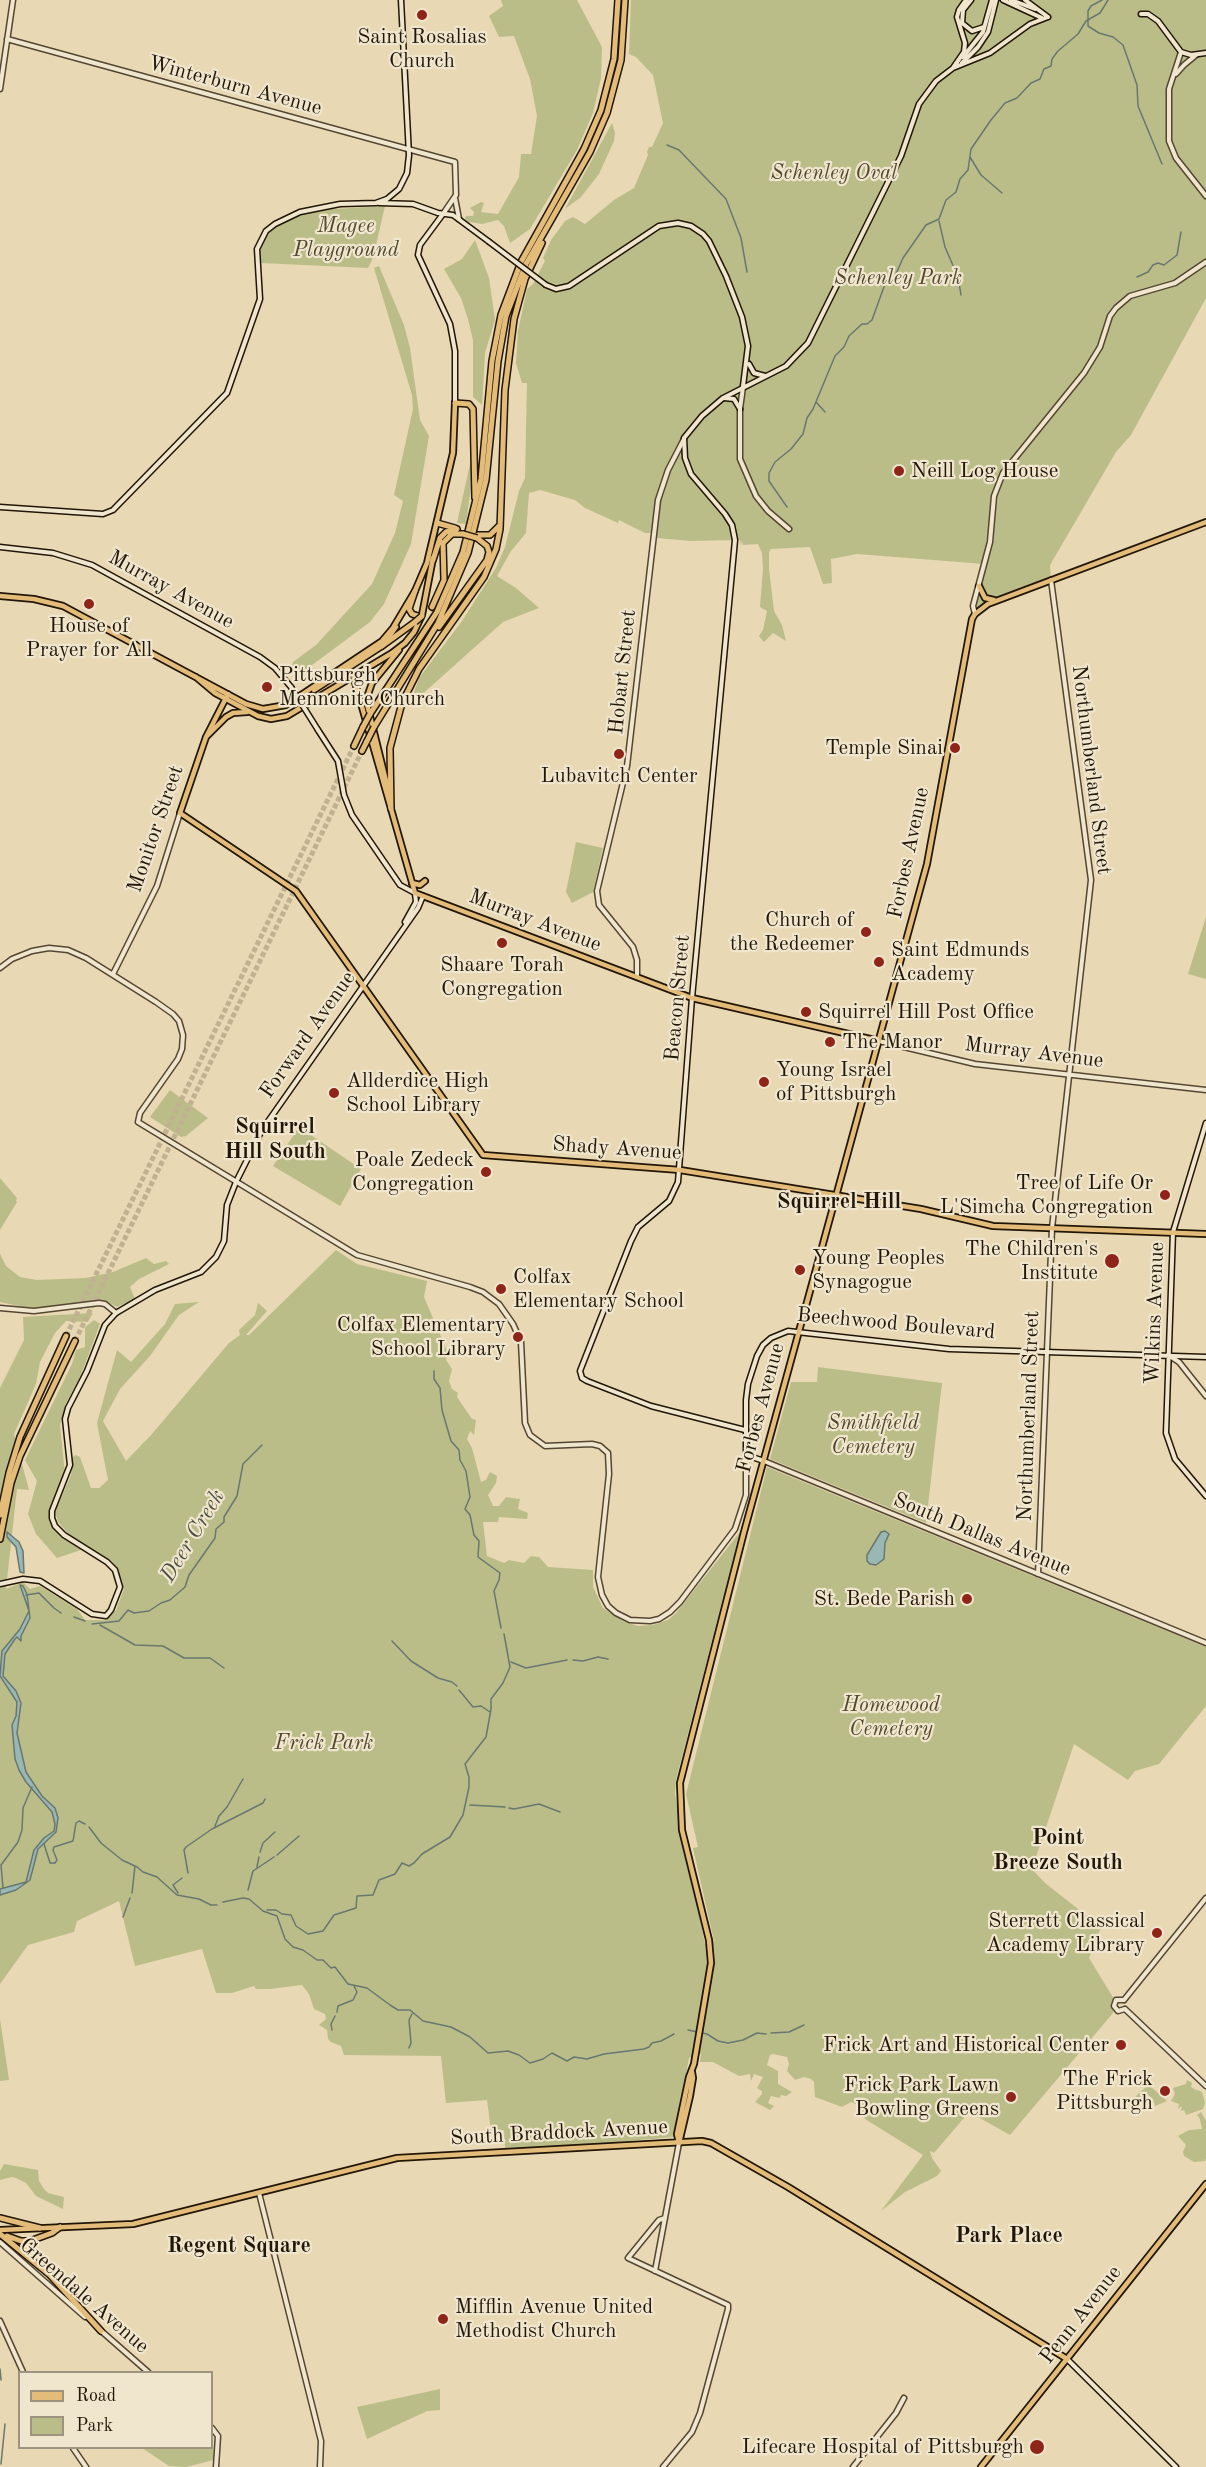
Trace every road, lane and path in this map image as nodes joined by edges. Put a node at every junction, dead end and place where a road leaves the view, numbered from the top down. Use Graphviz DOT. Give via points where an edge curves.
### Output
graph roads {
  1 [pos="13,0"];
  2 [pos="401,0"];
  3 [pos="618,0"];
  4 [pos="625,0"];
  5 [pos="966,0"];
  6 [pos="971,0"];
  7 [pos="1003,0"];
  8 [pos="1011,0"];
  9 [pos="1025,0"];
  10 [pos="994,2"];
  11 [pos="1035,9"];
  12 [pos="1141,14"];
  13 [pos="1033,15"];
  14 [pos="1043,18"];
  15 [pos="986,24"];
  16 [pos="1030,24"];
  17 [pos="620,38"];
  18 [pos="7,39"];
  19 [pos="1181,52"];
  20 [pos="1206,53"];
  21 [pos="1198,54"];
  22 [pos="958,64"];
  23 [pos="1172,80"];
  24 [pos="0,89"];
  25 [pos="408,149"];
  26 [pos="399,189"];
  27 [pos="1206,196"];
  28 [pos="455,197"];
  29 [pos="564,197"];
  30 [pos="400,199"];
  31 [pos="376,203"];
  32 [pos="443,214"];
  33 [pos="459,219"];
  34 [pos="1206,262"];
  35 [pos="747,360"];
  36 [pos="768,376"];
  37 [pos="743,386"];
  38 [pos="723,398"];
  39 [pos="456,403"];
  40 [pos="740,409"];
  41 [pos="684,438"];
  42 [pos="0,507"];
  43 [pos="473,516"];
  44 [pos="500,521"];
  45 [pos="1206,522"];
  46 [pos="437,523"];
  47 [pos="457,529"];
  48 [pos="789,530"];
  49 [pos="464,532"];
  50 [pos="477,536"];
  51 [pos="0,547"];
  52 [pos="433,560"];
  53 [pos="454,575"];
  54 [pos="1051,580"];
  55 [pos="979,585"];
  56 [pos="415,591"];
  57 [pos="0,596"];
  58 [pos="996,601"];
  59 [pos="432,607"];
  60 [pos="402,611"];
  61 [pos="975,614"];
  62 [pos="418,618"];
  63 [pos="405,643"];
  64 [pos="426,645"];
  65 [pos="382,646"];
  66 [pos="351,667"];
  67 [pos="195,676"];
  68 [pos="214,693"];
  69 [pos="227,696"];
  70 [pos="296,700"];
  71 [pos="219,712"];
  72 [pos="250,712"];
  73 [pos="226,717"];
  74 [pos="206,737"];
  75 [pos="354,746"];
  76 [pos="362,751"];
  77 [pos="392,809"];
  78 [pos="180,813"];
  79 [pos="425,881"];
  80 [pos="412,883"];
  81 [pos="415,893"];
  82 [pos="422,899"];
  83 [pos="416,902"];
  84 [pos="403,926"];
  85 [pos="0,968"];
  86 [pos="113,974"];
  87 [pos="637,978"];
  88 [pos="363,984"];
  89 [pos="692,998"];
  90 [pos="879,1041"];
  91 [pos="1069,1075"];
  92 [pos="1206,1090"];
  93 [pos="1206,1123"];
  94 [pos="680,1170"];
  95 [pos="236,1182"];
  96 [pos="836,1195"];
  97 [pos="1052,1228"];
  98 [pos="1173,1232"];
  99 [pos="1206,1234"];
  100 [pos="0,1308"];
  101 [pos="116,1313"];
  102 [pos="799,1331"];
  103 [pos="66,1336"];
  104 [pos="75,1341"];
  105 [pos="1046,1351"];
  106 [pos="1168,1355"];
  107 [pos="1206,1357"];
  108 [pos="1206,1396"];
  109 [pos="745,1430"];
  110 [pos="746,1455"];
  111 [pos="764,1461"];
  112 [pos="1206,1496"];
  113 [pos="5,1500"];
  114 [pos="0,1515"];
  115 [pos="0,1539"];
  116 [pos="1038,1574"];
  117 [pos="0,1584"];
  118 [pos="1206,1643"];
  119 [pos="1206,1898"];
  120 [pos="1124,2000"];
  121 [pos="1125,2009"];
  122 [pos="692,2072"];
  123 [pos="1206,2086"];
  124 [pos="682,2134"];
  125 [pos="695,2142"];
  126 [pos="679,2143"];
  127 [pos="1206,2184"];
  128 [pos="259,2193"];
  129 [pos="0,2218"];
  130 [pos="665,2218"];
  131 [pos="60,2227"];
  132 [pos="40,2228"];
  133 [pos="1,2234"];
  134 [pos="0,2242"];
  135 [pos="656,2271"];
  136 [pos="1,2324"];
  137 [pos="101,2331"];
  138 [pos="1067,2359"];
  139 [pos="22,2371"];
  140 [pos="146,2371"];
  141 [pos="904,2398"];
  142 [pos="213,2430"];
  143 [pos="74,2449"];
  144 [pos="86,2467"];
  145 [pos="216,2467"];
  146 [pos="320,2467"];
  147 [pos="663,2467"];
  148 [pos="853,2467"];
  149 [pos="981,2467"];
  150 [pos="1176,2467"];
  1 -- 18 [label="street"];
  2 -- 25 [label="street"];
  3 -- 17 [label="highway"];
  4 -- 17 [label="highway"];
  5 -- 22 [label="street" via="958,14 965,48"];
  6 -- 15 [label="street" via="963,10 962,23 975,31"];
  7 -- 13 [label="street"];
  8 -- 11 [label="street"];
  9 -- 11 [label="street"];
  10 -- 15 [label="street"];
  10 -- 22 [label="street" via="983,39"];
  11 -- 13 [label="street"];
  11 -- 14 [label="street" via="1048,17"];
  12 -- 19 [label="street" via="1153,16"];
  13 -- 14 [label="street"];
  13 -- 16 [label="street"];
  14 -- 16 [label="street"];
  15 -- 22 [label="street"];
  16 -- 22 [label="street" via="990,53"];
  17 -- 29 [label="highway" via="619,71 610,103"];
  17 -- 43 [label="highway" via="589,139 521,262 504,305 493,352"];
  18 -- 24 [label="street"];
  18 -- 25 [label="street, Winterburn Avenue"];
  19 -- 21 [label="street"];
  19 -- 23 [label="street"];
  20 -- 21 [label="street"];
  21 -- 23 [label="street"];
  22 -- 36 [label="street, Hobart Street" via="936,81 919,104 901,156 808,344 786,366"];
  23 -- 27 [label="street" via="1168,103 1170,146"];
  25 -- 26 [label="street" via="407,173"];
  25 -- 28 [label="street, Winterburn Avenue" via="455,162"];
  26 -- 30 [label="street"];
  26 -- 31 [label="street"];
  28 -- 32 [label="street"];
  28 -- 33 [label="street"];
  29 -- 44 [label="highway" via="528,271 516,311 505,390"];
  29 -- 64 [label="highway" via="526,264 509,307 499,352 479,517 459,577"];
  30 -- 31 [label="street"];
  30 -- 32 [label="street"];
  31 -- 42 [label="street" via="317,207 286,218 266,231 257,249 260,299 226,393 113,510 103,514"];
  32 -- 33 [label="street"];
  32 -- 39 [label="street" via="420,245 418,255 452,330"];
  33 -- 35 [label="street, bridge" via="546,285 559,289 659,226 687,224 706,238 726,275 745,327"];
  34 -- 55 [label="street" via="1175,283 1130,296 1110,316 1101,347 1084,374 1000,478"];
  35 -- 36 [label="street" via="753,371"];
  35 -- 37 [label="street"];
  36 -- 37 [label="street, Hobart Street"];
  37 -- 38 [label="street, Hobart Street"];
  37 -- 40 [label="street"];
  38 -- 40 [label="street" via="734,399"];
  38 -- 41 [label="street, Hobart Street"];
  39 -- 43 [label="highway" via="469,404 473,412"];
  39 -- 46 [label="main road" via="455,443"];
  40 -- 48 [label="street" via="740,459 746,477 762,504"];
  41 -- 87 [label="street, Hobart Street" via="658,500 627,765 597,891 600,905 633,946"];
  41 -- 89 [label="street, Beacon Street" via="691,474 726,513 735,540"];
  43 -- 53 [label="highway"];
  44 -- 50 [label="highway" via="492,534"];
  44 -- 77 [label="highway" via="496,549 487,572 419,669 402,703 390,755"];
  45 -- 54 [label="main road"];
  46 -- 47 [label="highway"];
  46 -- 52 [label="main road"];
  46 -- 56 [label="main road"];
  47 -- 49 [label="highway"];
  47 -- 52 [label="highway" via="440,538"];
  49 -- 50 [label="highway, bridge"];
  49 -- 59 [label="highway" via="452,534 443,543 444,580"];
  50 -- 64 [label="highway" via="488,548 488,560"];
  51 -- 81 [label="street, Murray Avenue, bridge" via="66,555 92,565 275,668 338,761 352,815 400,885"];
  52 -- 63 [label="main road" via="422,615"];
  53 -- 59 [label="highway"];
  53 -- 75 [label="highway, bridge" via="433,618 370,714"];
  54 -- 58 [label="main road"];
  54 -- 91 [label="street, Northumberland Street" via="1092,880"];
  55 -- 58 [label="main road" via="985,598"];
  55 -- 61 [label="street" via="973,606"];
  56 -- 60 [label="main road"];
  56 -- 62 [label="highway" via="409,609"];
  57 -- 67 [label="main road" via="63,606"];
  58 -- 61 [label="main road"];
  59 -- 62 [label="highway"];
  60 -- 65 [label="main road" via="393,634"];
  60 -- 70 [label="main road" via="379,643"];
  61 -- 90 [label="main road, Forbes Avenue" via="927,864"];
  62 -- 65 [label="highway"];
  63 -- 72 [label="main road" via="284,717 267,719"];
  63 -- 77 [label="main road" via="372,683 366,700"];
  64 -- 76 [label="highway, bridge"];
  65 -- 66 [label="main road"];
  66 -- 70 [label="main road"];
  66 -- 77 [label="main road"];
  67 -- 68 [label="main road"];
  67 -- 69 [label="main road"];
  68 -- 69 [label="main road"];
  68 -- 71 [label="main road" via="221,702"];
  69 -- 70 [label="main road" via="263,709"];
  69 -- 71 [label="main road, Monitor Street"];
  69 -- 72 [label="main road"];
  71 -- 73 [label="main road"];
  71 -- 74 [label="main road, Monitor Street"];
  72 -- 73 [label="main road"];
  73 -- 74 [label="main road"];
  74 -- 78 [label="main road, Monitor Street"];
  77 -- 80 [label="main road"];
  78 -- 86 [label="street, Monitor Street" via="157,886"];
  78 -- 88 [label="main road, Shady Avenue" via="296,891"];
  79 -- 80 [label="main road" via="419,885"];
  80 -- 81 [label="main road"];
  81 -- 82 [label="main road, Murray Avenue"];
  81 -- 83 [label="street"];
  82 -- 83 [label="street, Forward Avenue"];
  82 -- 84 [label="street, Forward Avenue"];
  82 -- 87 [label="main road, Murray Avenue"];
  83 -- 84 [label="street, Forward Avenue"];
  84 -- 88 [label="street, Forward Avenue"];
  85 -- 86 [label="street, Beechwood Boulevard" via="25,952 54,948 79,954"];
  86 -- 95 [label="street, Beechwood Boulevard" via="173,1014 183,1035 181,1053 140,1113 138,1122"];
  87 -- 89 [label="main road, Murray Avenue"];
  88 -- 94 [label="main road, Shady Avenue" via="483,1155"];
  88 -- 95 [label="street, Forward Avenue" via="262,1130"];
  89 -- 90 [label="main road, Murray Avenue"];
  89 -- 94 [label="street, Beacon Street"];
  90 -- 91 [label="street, Murray Avenue" via="975,1064"];
  90 -- 96 [label="main road, Forbes Avenue"];
  91 -- 92 [label="street, Murray Avenue"];
  91 -- 97 [label="street, Northumberland Street"];
  93 -- 98 [label="street, Wilkins Avenue"];
  94 -- 96 [label="main road, Shady Avenue"];
  94 -- 109 [label="street, Beacon Street" via="674,1195 638,1227 631,1241 580,1375 651,1406"];
  95 -- 101 [label="street, Forward Avenue" via="227,1205 222,1249 210,1265"];
  95 -- 110 [label="street, Beechwood Boulevard" via="357,1255 470,1287 499,1304 521,1342 525,1423 530,1435 546,1446 592,1444 608,1453 598,1577 602,1595 616,1613 630,1620 650,1621 659,1619 680,1602 735,1528 746,1495"];
  96 -- 97 [label="main road, Shady Avenue" via="993,1226"];
  96 -- 102 [label="main road, Forbes Avenue"];
  97 -- 98 [label="main road, Shady Avenue"];
  97 -- 105 [label="street, Northumberland Street"];
  98 -- 99 [label="main road, Shady Avenue"];
  98 -- 106 [label="street, Wilkins Avenue"];
  100 -- 101 [label="street" via="33,1311 99,1303"];
  101 -- 117 [label="street, Forward Avenue" via="105,1325 68,1408 65,1419 70,1465 51,1515 64,1535 107,1562 118,1574 116,1602 106,1616 100,1617 40,1581"];
  102 -- 105 [label="street, Beechwood Boulevard" via="950,1349"];
  102 -- 109 [label="street, Beechwood Boulevard" via="771,1338 757,1356 746,1400"];
  102 -- 111 [label="main road, Forbes Avenue"];
  103 -- 113 [label="highway" via="23,1427"];
  104 -- 113 [label="highway" via="23,1447"];
  105 -- 106 [label="street, Beechwood Boulevard"];
  105 -- 116 [label="street, Northumberland Street"];
  106 -- 107 [label="street, Beechwood Boulevard"];
  106 -- 108 [label="street" via="1179,1362"];
  106 -- 112 [label="street, Wilkins Avenue" via="1166,1437 1175,1460"];
  109 -- 110 [label="street, Beechwood Boulevard"];
  110 -- 111 [label="street, South Dallas Avenue"];
  111 -- 116 [label="street, South Dallas Avenue"];
  111 -- 122 [label="main road, Forbes Avenue" via="680,1783 682,1830 711,1952"];
  113 -- 114 [label="highway"];
  113 -- 115 [label="highway"];
  116 -- 118 [label="street, South Dallas Avenue"];
  119 -- 120 [label="street"];
  120 -- 121 [label="street"];
  120 -- 121 [label="street" via="1116,2000 1114,2006 1118,2011"];
  121 -- 123 [label="street"];
  122 -- 124 [label="main road, Forbes Avenue"];
  122 -- 126 [label="main road, Forbes Avenue" via="677,2134"];
  124 -- 125 [label="main road"];
  124 -- 126 [label="main road, Forbes Avenue"];
  125 -- 126 [label="main road, South Braddock Avenue"];
  125 -- 138 [label="main road, South Braddock Avenue" via="711,2143 788,2187"];
  126 -- 128 [label="main road, South Braddock Avenue" via="397,2158"];
  126 -- 130 [label="street, Forbes Avenue"];
  127 -- 138 [label="main road, Penn Avenue"];
  128 -- 131 [label="main road, South Braddock Avenue" via="133,2224"];
  128 -- 146 [label="street" via="321,2441"];
  129 -- 132 [label="highway"];
  130 -- 135 [label="street, Forbes Avenue"];
  130 -- 135 [label="street" via="627,2258"];
  131 -- 132 [label="main road, South Braddock Avenue"];
  131 -- 133 [label="highway" via="30,2241"];
  132 -- 133 [label="main road, South Braddock Avenue"];
  133 -- 137 [label="highway" via="58,2284"];
  134 -- 137 [label="street, Greendale Avenue"];
  135 -- 147 [label="street" via="728,2305 700,2413 692,2432"];
  136 -- 139 [label="street"];
  137 -- 140 [label="street, Greendale Avenue"];
  138 -- 149 [label="main road, Penn Avenue"];
  138 -- 150 [label="street"];
  141 -- 148 [label="street"];
  142 -- 145 [label="street" via="218,2438"];
  143 -- 144 [label="street"];
}
